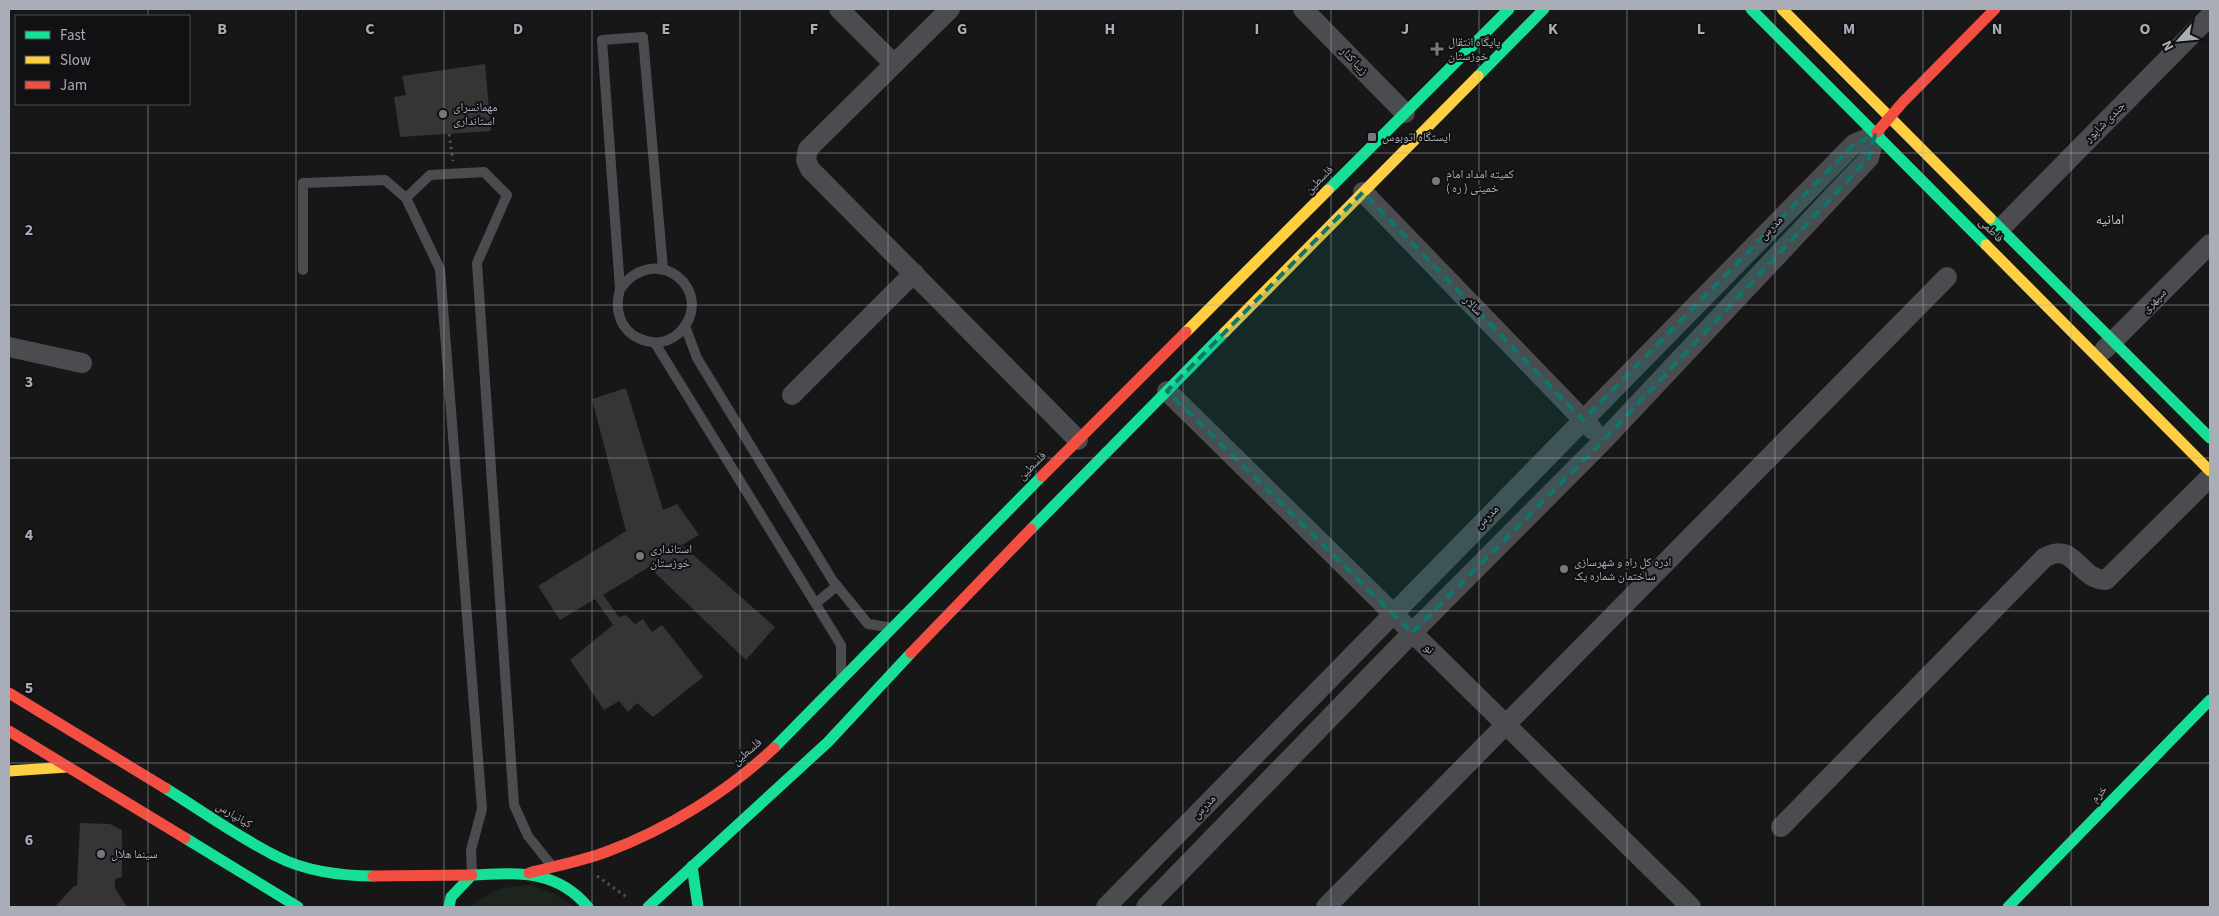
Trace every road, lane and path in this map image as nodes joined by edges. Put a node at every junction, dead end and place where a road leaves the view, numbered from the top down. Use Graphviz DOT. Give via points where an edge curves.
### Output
graph roads {
  1 [pos="838,9"];
  2 [pos="950,9"];
  3 [pos="1303,9"];
  4 [pos="1509,9"];
  5 [pos="1544,9"];
  6 [pos="1751,9"];
  7 [pos="1782,9"];
  8 [pos="1995,9"];
  9 [pos="2210,16"];
  10 [pos="894,64"];
  11 [pos="1405,113"];
  12 [pos="1890,118"];
  13 [pos="449,134"];
  14 [pos="1875,135"];
  15 [pos="454,174"];
  16 [pos="1363,192"];
  17 [pos="406,198"];
  18 [pos="2001,228"];
  19 [pos="2210,244"];
  20 [pos="663,268"];
  21 [pos="303,270"];
  22 [pos="914,273"];
  23 [pos="1947,277"];
  24 [pos="620,289"];
  25 [pos="685,326"];
  26 [pos="2113,341"];
  27 [pos="655,343"];
  28 [pos="9,347"];
  29 [pos="2097,357"];
  30 [pos="82,363"];
  31 [pos="1167,391"];
  32 [pos="792,395"];
  33 [pos="1583,420"];
  34 [pos="2210,438"];
  35 [pos="1078,440"];
  36 [pos="1604,440"];
  37 [pos="2210,470"];
  38 [pos="2210,477"];
  39 [pos="983,535"];
  40 [pos="1004,557"];
  41 [pos="837,586"];
  42 [pos="816,603"];
  43 [pos="1393,614"];
  44 [pos="892,627"];
  45 [pos="1412,633"];
  46 [pos="840,681"];
  47 [pos="9,693"];
  48 [pos="2210,700"];
  49 [pos="1505,724"];
  50 [pos="9,731"];
  51 [pos="67,767"];
  52 [pos="9,771"];
  53 [pos="1781,827"];
  54 [pos="586,857"];
  55 [pos="692,866"];
  56 [pos="552,867"];
  57 [pos="529,873"];
  58 [pos="472,875"];
  59 [pos="634,902"];
  60 [pos="298,907"];
  61 [pos="449,907"];
  62 [pos="588,907"];
  63 [pos="648,907"];
  64 [pos="698,907"];
  65 [pos="1106,907"];
  66 [pos="1146,907"];
  67 [pos="1326,907"];
  68 [pos="1691,907"];
  69 [pos="2008,907"];
  1 -- 10 [label="street"];
  2 -- 10 [label="street"];
  3 -- 11 [label="street, زیبا کنار"];
  4 -- 11 [label="street, فلسطین"];
  5 -- 16 [label="street"];
  6 -- 14 [label="street, فاطمی"];
  7 -- 12 [label="street, فاطمی"];
  8 -- 12 [label="street, مدرس"];
  9 -- 18 [label="street, جندی شاپور"];
  10 -- 22 [label="street" via="808,149 806,160 810,170"];
  11 -- 35 [label="street, فلسطین"];
  12 -- 14 [label="street, مدرس"];
  12 -- 18 [label="street, فاطمی"];
  13 -- 15 [label="path"];
  14 -- 29 [label="street, فاطمی"];
  14 -- 33 [label="street, مدرس" via="1854,144"];
  14 -- 36 [label="street, مدرس" via="1869,158"];
  15 -- 17 [label="lane" via="430,175"];
  15 -- 56 [label="lane" via="484,172 507,195 477,263 514,805 528,836"];
  16 -- 31 [label="street"];
  16 -- 33 [label="street, سالار"];
  17 -- 21 [label="lane" via="384,180 303,183"];
  17 -- 58 [label="lane" via="440,269 482,809 471,850"];
  18 -- 26 [label="street, فاطمی"];
  19 -- 26 [label="street, سپهری"];
  20 -- 24 [label="lane" via="638,271"];
  20 -- 24 [label="lane" via="643,37 602,40"];
  20 -- 25 [label="lane" via="683,281 689,292 691,315"];
  22 -- 32 [label="street"];
  22 -- 35 [label="street"];
  23 -- 49 [label="street"];
  24 -- 27 [label="lane" via="618,314 623,326 637,338"];
  25 -- 27 [label="lane" via="678,335"];
  25 -- 41 [label="lane" via="697,358"];
  26 -- 29 [label="street, سپهری"];
  26 -- 34 [label="street, فاطمی"];
  27 -- 42 [label="lane"];
  28 -- 30 [label="street"];
  29 -- 37 [label="street, فاطمی"];
  31 -- 40 [label="street"];
  31 -- 43 [label="street, نو"];
  33 -- 36 [label="street, سالار"];
  33 -- 43 [label="street, مدرس"];
  35 -- 39 [label="street, فلسطین"];
  36 -- 45 [label="street, مدرس"];
  38 -- 53 [label="street" via="2106,580 2096,579 2063,552 2054,552 2044,558"];
  39 -- 40 [label="street"];
  39 -- 44 [label="street, فلسطین"];
  40 -- 55 [label="street" via="828,742"];
  41 -- 42 [label="lane"];
  41 -- 44 [label="lane" via="868,624"];
  42 -- 46 [label="lane" via="841,645"];
  43 -- 45 [label="street, نو"];
  43 -- 65 [label="street, مدرس"];
  44 -- 46 [label="street, فلسطین"];
  45 -- 49 [label="street, نو"];
  45 -- 66 [label="street, مدرس"];
  46 -- 54 [label="street, فلسطین" via="747,773 667,825 606,852"];
  47 -- 58 [label="street, کیانپارس" via="277,858 313,869 358,876"];
  48 -- 69 [label="street, خرم"];
  49 -- 67 [label="street"];
  49 -- 68 [label="street, نو"];
  50 -- 51 [label="street"];
  51 -- 52 [label="street"];
  51 -- 60 [label="street"];
  54 -- 56 [label="street, فلسطین"];
  54 -- 59 [label="path" via="597,877"];
  55 -- 63 [label="street"];
  55 -- 64 [label="street"];
  56 -- 57 [label="street, فلسطین"];
  57 -- 58 [label="street, کیانپارس"];
  57 -- 62 [label="street" via="571,890"];
  58 -- 61 [label="street" via="451,897"];
}
